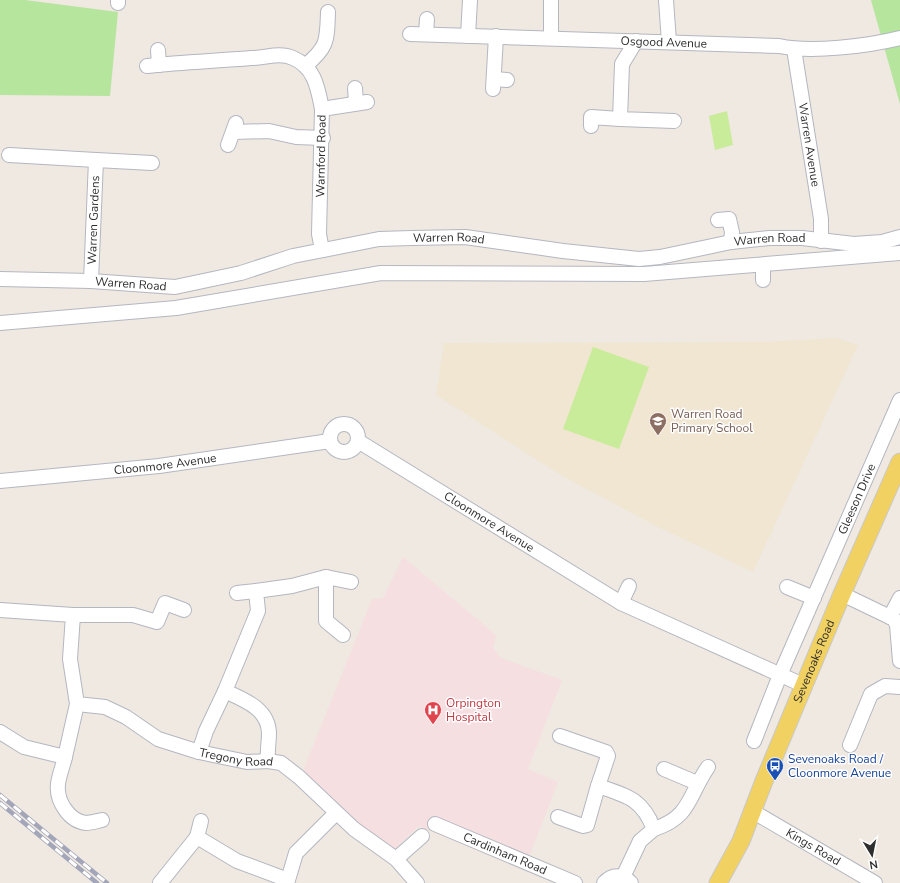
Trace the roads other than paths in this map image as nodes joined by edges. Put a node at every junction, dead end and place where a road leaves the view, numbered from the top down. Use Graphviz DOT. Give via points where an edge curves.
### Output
graph roads {
  1 [pos="470,0"];
  2 [pos="551,0"];
  3 [pos="666,0"];
  4 [pos="328,12"];
  5 [pos="427,19"];
  6 [pos="410,34"];
  7 [pos="426,34"];
  8 [pos="468,36"];
  9 [pos="496,36"];
  10 [pos="551,38"];
  11 [pos="900,38"];
  12 [pos="636,41"];
  13 [pos="669,42"];
  14 [pos="794,49"];
  15 [pos="158,50"];
  16 [pos="305,66"];
  17 [pos="498,83"];
  18 [pos="355,88"];
  19 [pos="322,109"];
  20 [pos="620,119"];
  21 [pos="674,121"];
  22 [pos="591,126"];
  23 [pos="323,138"];
  24 [pos="228,145"];
  25 [pos="9,154"];
  26 [pos="96,160"];
  27 [pos="152,163"];
  28 [pos="718,220"];
  29 [pos="900,237"];
  30 [pos="821,241"];
  31 [pos="731,242"];
  32 [pos="322,250"];
  33 [pos="900,253"];
  34 [pos="763,265"];
  35 [pos="0,279"];
  36 [pos="763,280"];
  37 [pos="90,281"];
  38 [pos="0,323"];
  39 [pos="900,400"];
  40 [pos="330,440"];
  41 [pos="358,441"];
  42 [pos="900,462"];
  43 [pos="0,481"];
  44 [pos="326,577"];
  45 [pos="351,582"];
  46 [pos="629,586"];
  47 [pos="787,586"];
  48 [pos="256,591"];
  49 [pos="237,593"];
  50 [pos="842,594"];
  51 [pos="814,598"];
  52 [pos="900,598"];
  53 [pos="621,603"];
  54 [pos="0,610"];
  55 [pos="184,610"];
  56 [pos="73,615"];
  57 [pos="890,617"];
  58 [pos="343,634"];
  59 [pos="900,661"];
  60 [pos="780,675"];
  61 [pos="803,685"];
  62 [pos="900,687"];
  63 [pos="225,691"];
  64 [pos="77,704"];
  65 [pos="0,732"];
  66 [pos="560,736"];
  67 [pos="754,741"];
  68 [pos="850,745"];
  69 [pos="199,752"];
  70 [pos="65,757"];
  71 [pos="268,761"];
  72 [pos="708,767"];
  73 [pos="664,769"];
  74 [pos="697,783"];
  75 [pos="598,786"];
  76 [pos="752,811"];
  77 [pos="336,813"];
  78 [pos="558,817"];
  79 [pos="102,820"];
  80 [pos="201,821"];
  81 [pos="435,824"];
  82 [pos="654,829"];
  83 [pos="422,836"];
  84 [pos="196,837"];
  85 [pos="396,859"];
  86 [pos="730,860"];
  87 [pos="627,880"];
  88 [pos="411,881"];
  89 [pos="287,882"];
  90 [pos="160,883"];
  91 [pos="575,883"];
  92 [pos="604,883"];
  93 [pos="706,883"];
  94 [pos="718,883"];
  95 [pos="875,883"];
  1 -- 8 [label="street"];
  2 -- 10 [label="street"];
  3 -- 13 [label="street"];
  4 -- 16 [label="street" via="325,45"];
  5 -- 7 [label="street"];
  6 -- 7 [label="street, Osgood Avenue"];
  7 -- 8 [label="street, Osgood Avenue"];
  8 -- 9 [label="street, Osgood Avenue"];
  9 -- 10 [label="street, Osgood Avenue"];
  9 -- 17 [label="street"];
  10 -- 12 [label="street, Osgood Avenue"];
  11 -- 14 [label="street, Osgood Avenue" via="874,44"];
  12 -- 13 [label="street, Osgood Avenue"];
  12 -- 20 [label="street" via="622,64"];
  13 -- 14 [label="street, Osgood Avenue" via="779,46"];
  14 -- 30 [label="street, Warren Avenue" via="821,219"];
  15 -- 16 [label="street, Warnford Road" via="153,66 277,54 294,58"];
  16 -- 19 [label="street, Warnford Road" via="314,76"];
  18 -- 19 [label="street" via="361,102"];
  19 -- 23 [label="street, Warnford Road"];
  20 -- 21 [label="street"];
  20 -- 22 [label="street" via="591,117"];
  23 -- 24 [label="street" via="296,138 270,131 235,127"];
  23 -- 32 [label="street, Warnford Road" via="319,234"];
  25 -- 26 [label="street, Warren Gardens"];
  26 -- 27 [label="street, Warren Gardens"];
  26 -- 37 [label="street, Warren Gardens"];
  28 -- 31 [label="street" via="729,219"];
  29 -- 30 [label="street, Warren Road" via="882,242 854,244"];
  30 -- 31 [label="street, Warren Road" via="781,237"];
  31 -- 32 [label="street, Warren Road" via="639,259 465,237 379,239"];
  32 -- 37 [label="street, Warren Road" via="293,256 241,273 175,287"];
  33 -- 34 [label="street, Warren Road"];
  34 -- 36 [label="street, Warren Road"];
  34 -- 38 [label="street, Warren Road" via="640,274 382,273 176,308"];
  35 -- 37 [label="street, Warren Road"];
  39 -- 51 [label="street, Gleeson Drive"];
  40 -- 41 [label="street" via="335,449 344,452 353,449"];
  40 -- 41 [label="street, Cloonmore Avenue" via="334,428 347,424 355,428"];
  40 -- 43 [label="street, Cloonmore Avenue" via="159,466"];
  41 -- 53 [label="street, Cloonmore Avenue"];
  42 -- 50 [label="main road, Sevenoaks Road"];
  44 -- 45 [label="street"];
  44 -- 48 [label="street" via="292,586"];
  44 -- 58 [label="street" via="326,621"];
  46 -- 53 [label="street"];
  47 -- 51 [label="street"];
  48 -- 49 [label="street"];
  48 -- 63 [label="street" via="258,611"];
  50 -- 57 [label="street"];
  50 -- 61 [label="main road, Sevenoaks Road"];
  51 -- 60 [label="street, Gleeson Drive"];
  52 -- 57 [label="street"];
  53 -- 60 [label="street, Cloonmore Avenue"];
  54 -- 56 [label="street"];
  55 -- 56 [label="street" via="165,603 157,622 133,615"];
  56 -- 64 [label="street" via="70,659"];
  57 -- 59 [label="street" via="897,625"];
  60 -- 61 [label="street, Cloonmore Avenue"];
  60 -- 67 [label="street, Gleeson Drive"];
  61 -- 76 [label="main road, Sevenoaks Road"];
  62 -- 68 [label="street" via="885,686 871,694"];
  63 -- 69 [label="street"];
  63 -- 71 [label="street" via="253,704 265,716 269,732"];
  64 -- 69 [label="street, Tregony Road" via="105,707 126,717 158,739"];
  64 -- 70 [label="street"];
  65 -- 70 [label="street" via="24,747"];
  66 -- 75 [label="street" via="606,752 608,756"];
  69 -- 71 [label="street, Tregony Road" via="247,762"];
  70 -- 79 [label="street" via="58,785 61,804 76,820 87,823"];
  71 -- 77 [label="street, Tregony Road" via="281,763"];
  72 -- 74 [label="street"];
  73 -- 74 [label="street"];
  74 -- 82 [label="street" via="680,816 672,823"];
  75 -- 78 [label="street" via="587,825 583,826"];
  75 -- 82 [label="street" via="636,801 646,812"];
  76 -- 86 [label="main road, Sevenoaks Road" via="741,841"];
  76 -- 95 [label="street, Kings Road"];
  77 -- 85 [label="street, Tregony Road"];
  77 -- 89 [label="street" via="296,853"];
  80 -- 84 [label="street"];
  81 -- 91 [label="street, Cardinham Road"];
  82 -- 87 [label="street" via="640,841"];
  83 -- 85 [label="street"];
  84 -- 89 [label="street" via="237,861"];
  84 -- 90 [label="street"];
  85 -- 88 [label="street, Tregony Road"];
  86 -- 93 [label="main road, Sevenoaks Road"];
  86 -- 94 [label="main road, Sevenoaks Road"];
  87 -- 92 [label="street" via="610,878"];
}
